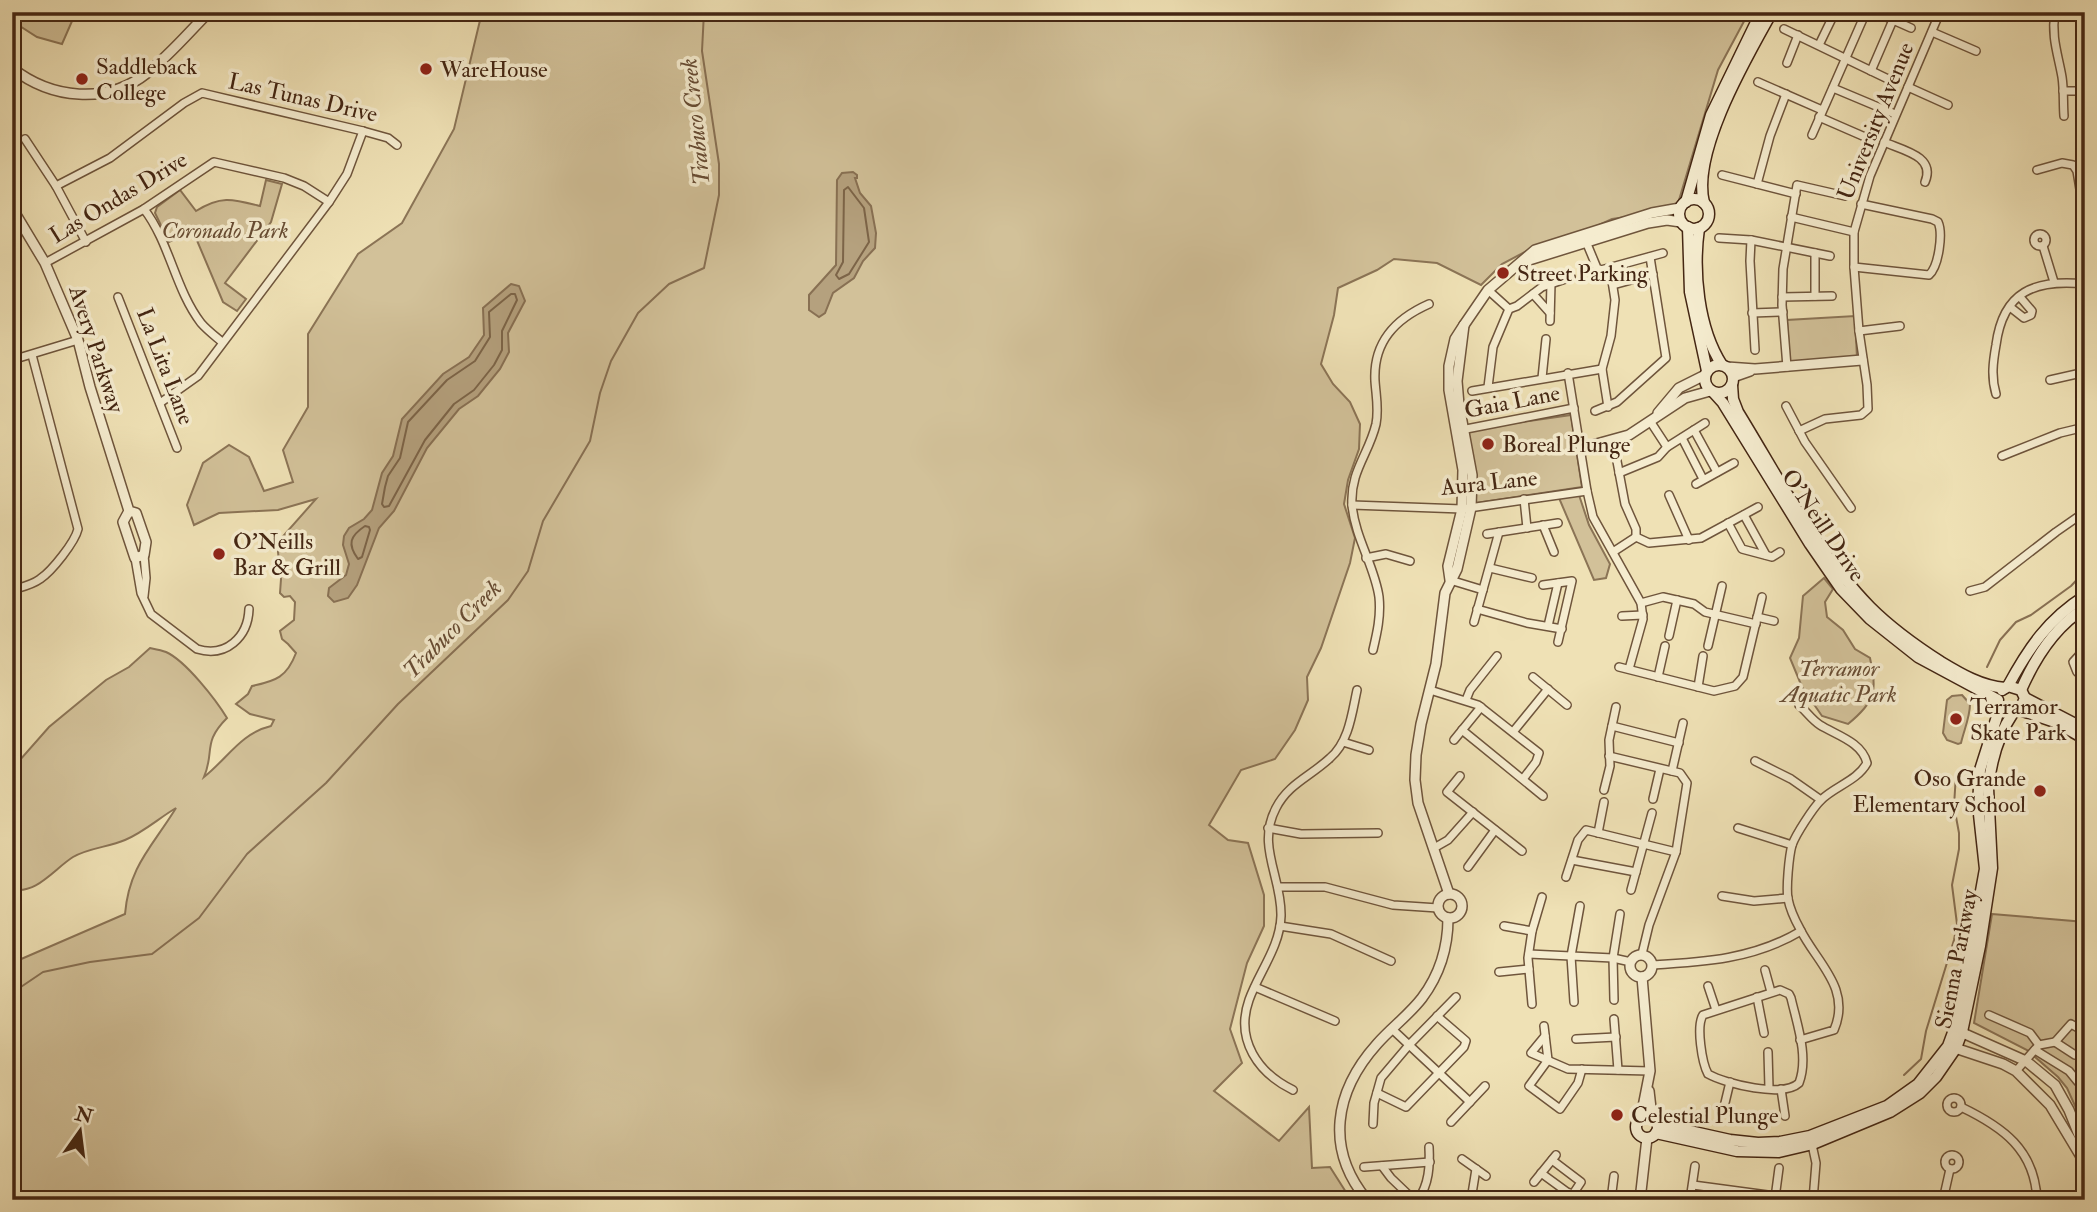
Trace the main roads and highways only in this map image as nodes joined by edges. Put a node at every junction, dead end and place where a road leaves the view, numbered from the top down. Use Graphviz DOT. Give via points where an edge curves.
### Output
graph roads {
  1 [pos="1761,12"];
  2 [pos="1772,12"];
  3 [pos="1704,203"];
  4 [pos="1683,205"];
  5 [pos="1689,226"];
  6 [pos="1725,366"];
  7 [pos="1706,373"];
  8 [pos="1732,381"];
  9 [pos="1711,391"];
  10 [pos="2085,596"];
  11 [pos="2085,608"];
  12 [pos="2006,687"];
  13 [pos="2023,694"];
  14 [pos="1999,703"];
  15 [pos="2016,711"];
  16 [pos="2085,729"];
  17 [pos="2085,739"];
  18 [pos="1958,1031"];
  19 [pos="1651,1130"];
  1 -- 4 [label="main road, O'Neill Drive" via="1711,115"];
  2 -- 3 [label="main road, O'Neill Drive" via="1713,136 1702,182"];
  3 -- 4 [label="main road" via="1695,199"];
  3 -- 5 [label="main road, O'Neill Drive" via="1708,217"];
  4 -- 5 [label="main road, O'Neill Drive"];
  5 -- 6 [label="main road, O'Neill Drive" via="1709,336"];
  5 -- 7 [label="main road, O'Neill Drive" via="1690,292"];
  6 -- 7 [label="main road" via="1714,365"];
  6 -- 8 [label="main road, O'Neill Drive"];
  7 -- 9 [label="main road, O'Neill Drive" via="1705,384"];
  8 -- 9 [label="main road" via="1725,392"];
  8 -- 12 [label="main road, O'Neill Drive" via="1738,412 1852,588 1922,650 1980,683"];
  9 -- 14 [label="main road, O'Neill Drive" via="1841,589 1918,657"];
  10 -- 12 [label="main road" via="2043,629"];
  11 -- 13 [label="main road" via="2046,644 2032,666"];
  12 -- 13 [label="main road, O'Neill Drive"];
  12 -- 14 [label="main road"];
  13 -- 15 [label="main road"];
  13 -- 16 [label="main road, O'Neill Drive"];
  14 -- 15 [label="main road, O'Neill Drive" via="2006,712"];
  14 -- 18 [label="main road, Sienna Parkway" via="1980,770 1985,869"];
  15 -- 17 [label="main road, O'Neill Drive" via="2055,722"];
  15 -- 18 [label="main road, Sienna Parkway" via="2001,735 1989,774 1991,881"];
  18 -- 19 [label="main road, Sienna Parkway" via="1936,1077 1906,1103 1866,1124 1779,1152 1748,1152"];
  19 -- 19 [label="main road, Sienna Parkway" via="1641,1117 1636,1127"];
}
